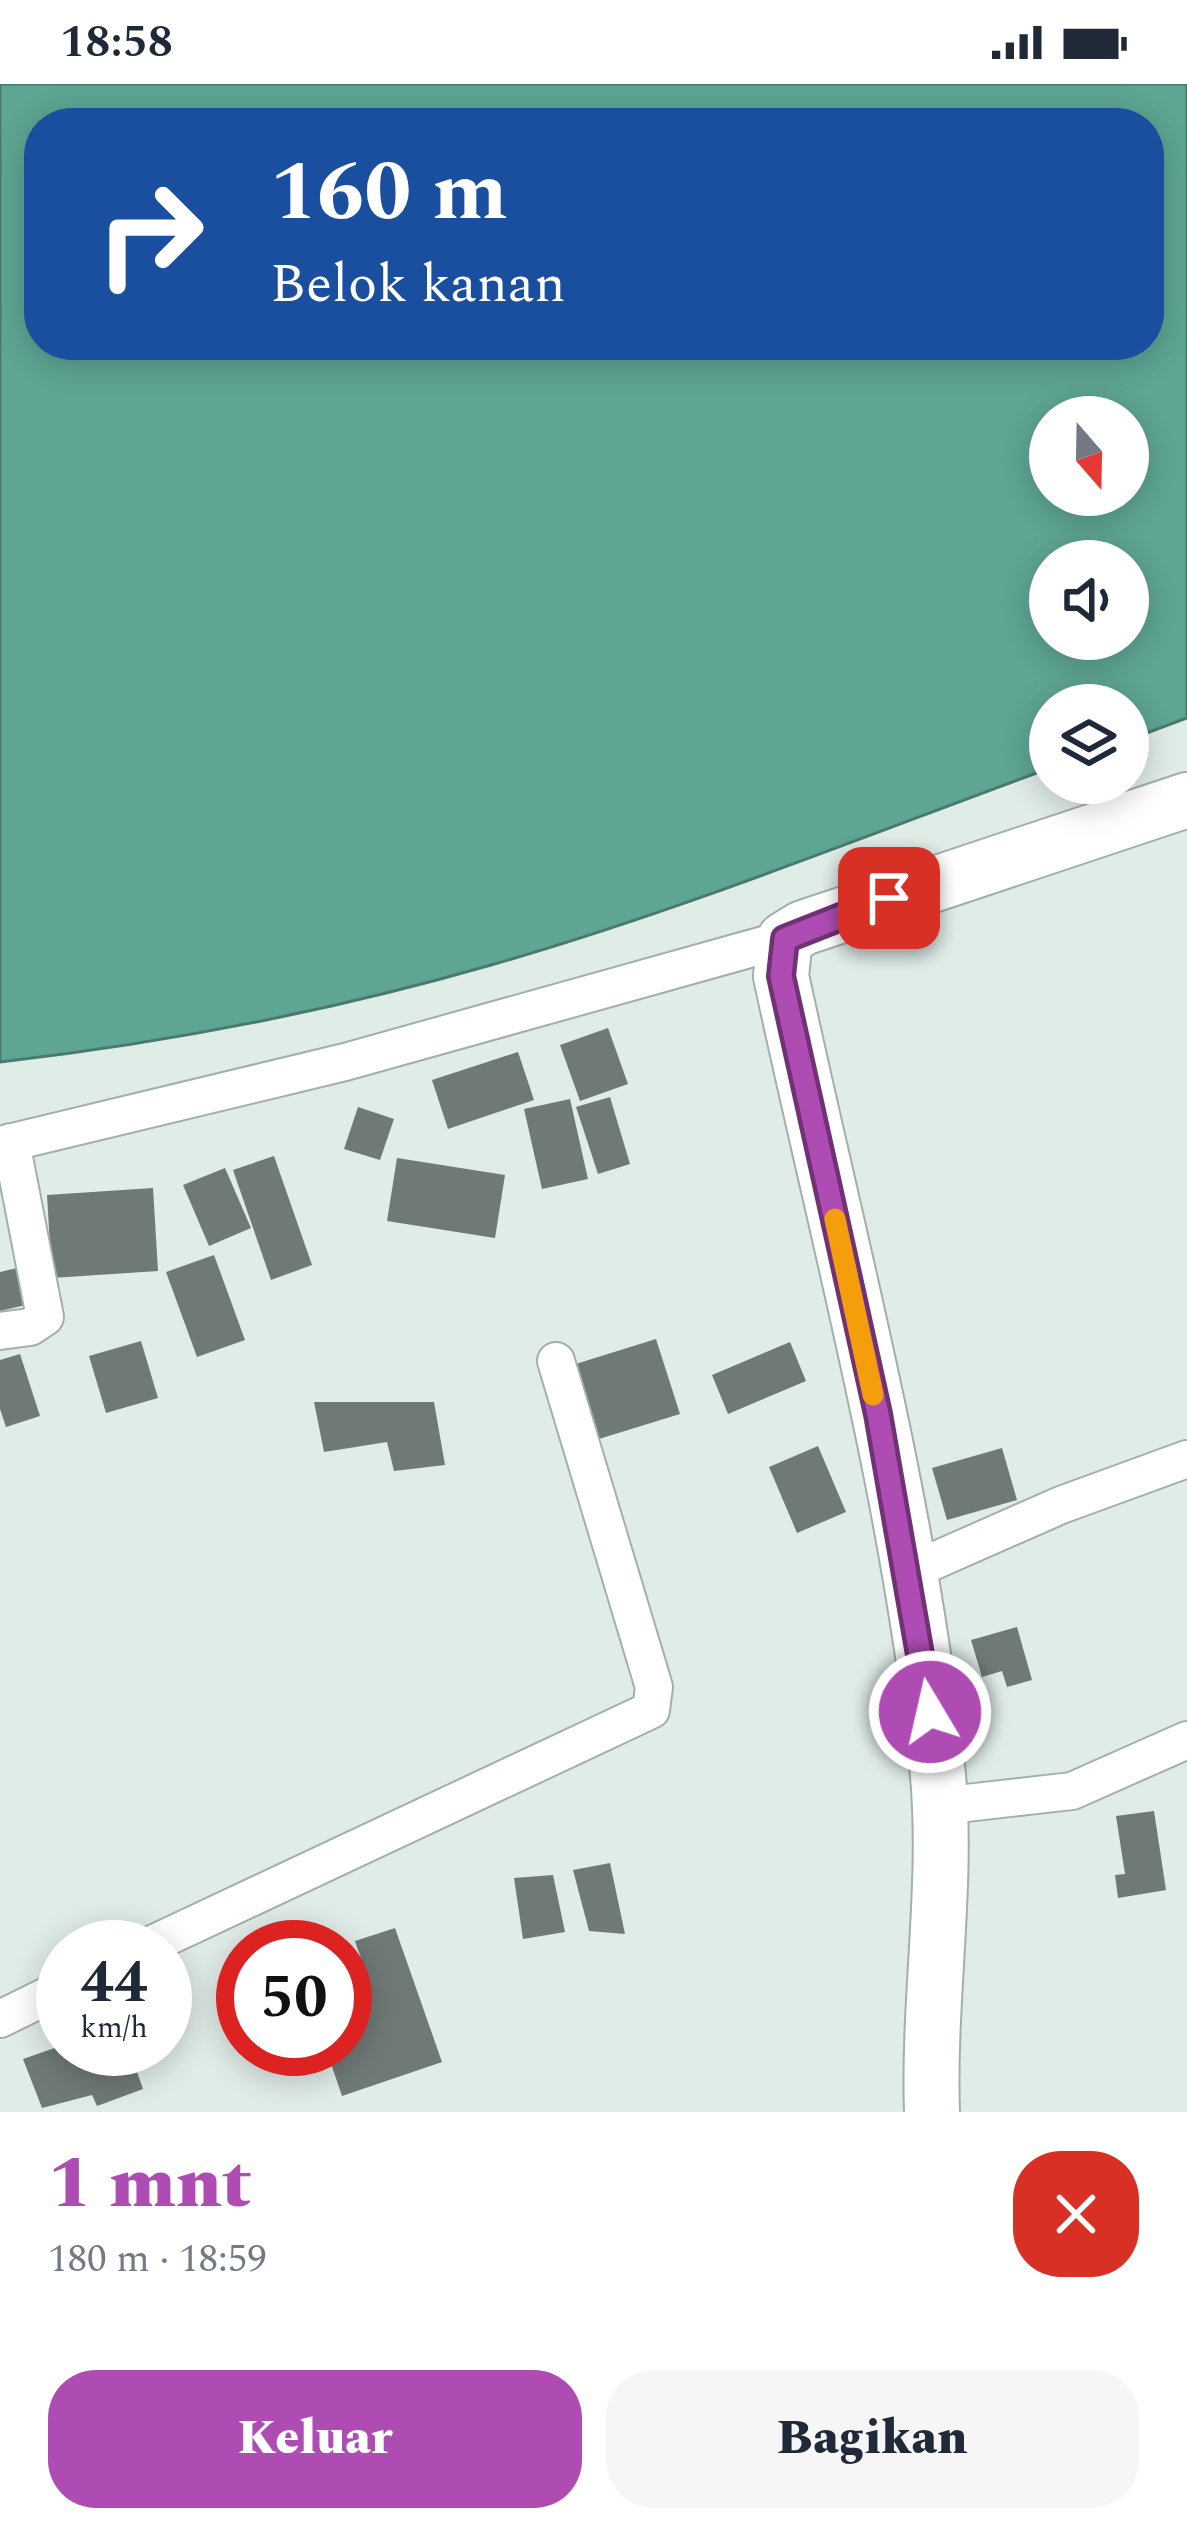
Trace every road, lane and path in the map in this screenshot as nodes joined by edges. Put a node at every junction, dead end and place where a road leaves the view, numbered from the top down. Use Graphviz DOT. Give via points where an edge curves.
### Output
graph roads {
  1 [pos="1187,800"];
  2 [pos="785,939"];
  3 [pos="6,1143"];
  4 [pos="0,1331"];
  5 [pos="556,1361"];
  6 [pos="1187,1460"];
  7 [pos="909,1572"];
  8 [pos="1187,1740"];
  9 [pos="940,1806"];
  10 [pos="192,1925"];
  11 [pos="36,2001"];
  12 [pos="0,2019"];
  13 [pos="932,2112"];
  1 -- 2 [label="main road"];
  2 -- 3 [label="street" via="324,1068"];
  2 -- 7 [label="main road" via="781,976"];
  3 -- 4 [label="street" via="45,1317"];
  5 -- 10 [label="street" via="653,1688 651,1710"];
  6 -- 7 [label="street" via="1061,1504"];
  7 -- 9 [label="main road"];
  8 -- 9 [label="street" via="1072,1791"];
  9 -- 13 [label="main road"];
  11 -- 12 [label="street"];
}
